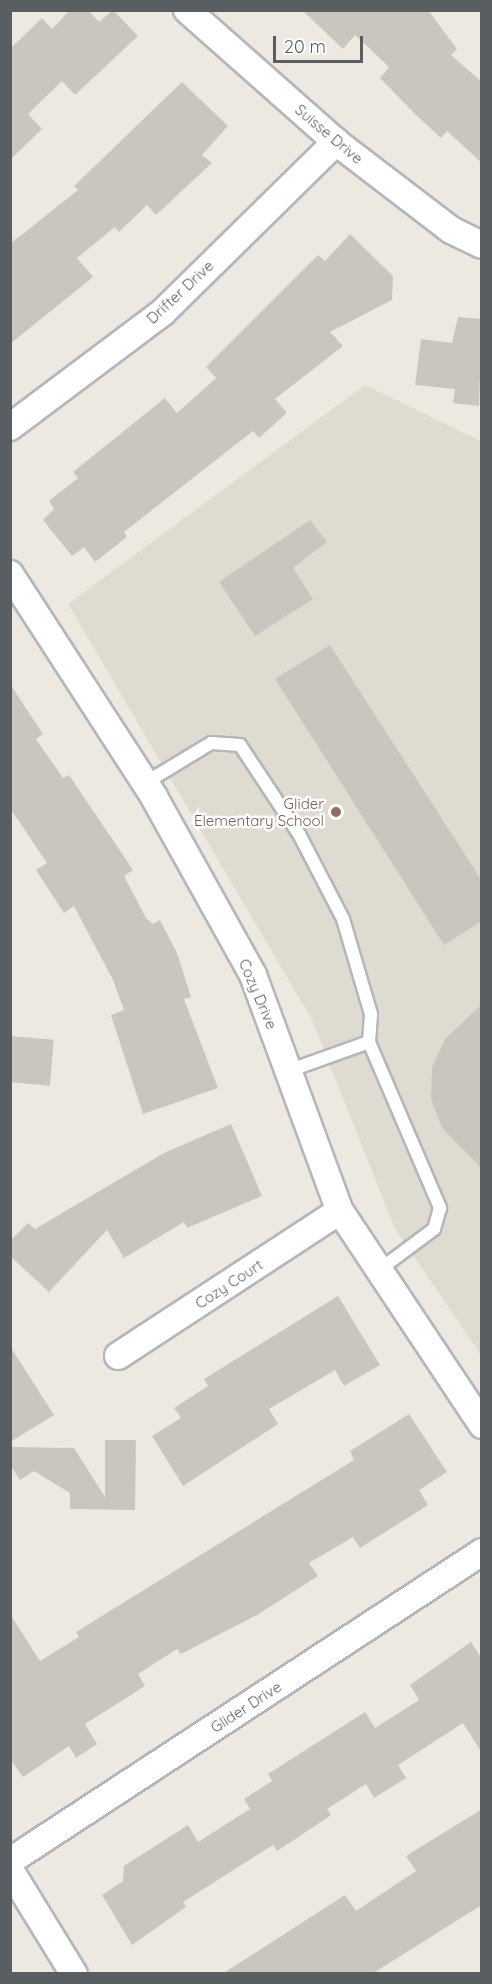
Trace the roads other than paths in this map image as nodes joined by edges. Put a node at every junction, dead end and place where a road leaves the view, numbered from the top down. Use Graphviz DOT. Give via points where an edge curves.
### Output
graph roads {
  1 [pos="187,10"];
  2 [pos="336,142"];
  3 [pos="482,245"];
  4 [pos="10,427"];
  5 [pos="10,574"];
  6 [pos="145,783"];
  7 [pos="369,1042"];
  8 [pos="288,1071"];
  9 [pos="340,1211"];
  10 [pos="379,1270"];
  11 [pos="118,1356"];
  12 [pos="482,1425"];
  13 [pos="482,1552"];
  14 [pos="10,1860"];
  15 [pos="10,1870"];
  16 [pos="74,1974"];
  1 -- 2 [label="street, Suisse Drive"];
  2 -- 3 [label="street, Suisse Drive" via="451,230"];
  2 -- 4 [label="street, Drifter Drive" via="163,312"];
  5 -- 6 [label="street, Cozy Drive"];
  6 -- 7 [label="lane" via="211,743 229,740 247,751 299,834 343,919 371,1014"];
  6 -- 8 [label="street, Cozy Drive" via="253,975"];
  7 -- 8 [label="lane"];
  7 -- 10 [label="lane" via="440,1208 434,1229"];
  8 -- 9 [label="street, Cozy Drive"];
  9 -- 10 [label="street, Cozy Drive"];
  9 -- 11 [label="street, Cozy Court"];
  10 -- 12 [label="street, Cozy Drive"];
  13 -- 14 [label="street, Glider Drive"];
  15 -- 16 [label="street"];
}
